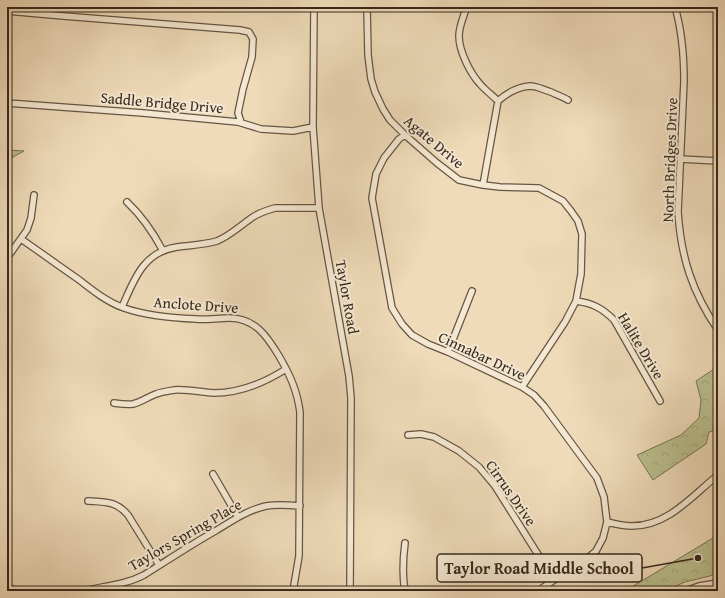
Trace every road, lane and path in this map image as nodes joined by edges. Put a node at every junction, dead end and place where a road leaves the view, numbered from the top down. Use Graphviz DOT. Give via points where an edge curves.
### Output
graph roads {
  1 [pos="314,7"];
  2 [pos="367,7"];
  3 [pos="675,7"];
  4 [pos="466,9"];
  5 [pos="7,11"];
  6 [pos="568,100"];
  7 [pos="498,101"];
  8 [pos="7,103"];
  9 [pos="241,122"];
  10 [pos="313,127"];
  11 [pos="405,135"];
  12 [pos="680,159"];
  13 [pos="718,161"];
  14 [pos="483,185"];
  15 [pos="34,196"];
  16 [pos="127,202"];
  17 [pos="319,208"];
  18 [pos="21,239"];
  19 [pos="163,251"];
  20 [pos="7,258"];
  21 [pos="472,291"];
  22 [pos="576,301"];
  23 [pos="122,307"];
  24 [pos="718,330"];
  25 [pos="448,352"];
  26 [pos="286,369"];
  27 [pos="522,386"];
  28 [pos="660,401"];
  29 [pos="114,403"];
  30 [pos="408,435"];
  31 [pos="213,474"];
  32 [pos="718,475"];
  33 [pos="88,501"];
  34 [pos="300,506"];
  35 [pos="238,517"];
  36 [pos="607,522"];
  37 [pos="405,543"];
  38 [pos="159,565"];
  39 [pos="554,580"];
  40 [pos="718,583"];
  41 [pos="7,586"];
  42 [pos="112,588"];
  43 [pos="15,591"];
  44 [pos="83,591"];
  45 [pos="293,591"];
  46 [pos="350,591"];
  47 [pos="405,591"];
  48 [pos="538,591"];
  49 [pos="685,591"];
  1 -- 10 [label="street, Taylor Road"];
  2 -- 11 [label="street, Agate Drive" via="371,79 383,109"];
  3 -- 12 [label="street, North Bridges Drive" via="684,66"];
  4 -- 7 [label="street" via="459,36 462,52 475,79"];
  5 -- 9 [label="street" via="249,32 252,39 252,57 238,113"];
  6 -- 7 [label="street" via="530,86 506,94"];
  7 -- 14 [label="street"];
  8 -- 9 [label="street, Saddle Bridge Drive"];
  9 -- 10 [label="street, Saddle Bridge Drive" via="261,129 293,131"];
  10 -- 17 [label="street, Taylor Road"];
  11 -- 14 [label="street, Agate Drive" via="460,180"];
  11 -- 25 [label="street, Cinnabar Drive" via="384,158 376,174 372,198 392,308 412,335"];
  12 -- 13 [label="street"];
  12 -- 24 [label="street, North Bridges Drive" via="678,212 682,247 693,285"];
  14 -- 22 [label="street, Agate Drive" via="539,188 562,201 571,211 582,234 581,274"];
  15 -- 18 [label="street" via="32,218"];
  16 -- 19 [label="street" via="145,221"];
  17 -- 19 [label="street" via="270,209 254,216 217,241"];
  17 -- 46 [label="street, Taylor Road" via="351,398"];
  18 -- 20 [label="street"];
  18 -- 23 [label="street, Anclote Drive" via="100,295"];
  19 -- 23 [label="street" via="139,270"];
  21 -- 25 [label="street"];
  22 -- 27 [label="street, Agate Drive"];
  22 -- 28 [label="street, Halite Drive" via="586,302 605,311 614,320"];
  23 -- 26 [label="street, Anclote Drive" via="168,318 229,318 245,321 257,327 266,336"];
  25 -- 27 [label="street, Cinnabar Drive"];
  26 -- 29 [label="street" via="264,382 239,390 214,393 174,390 132,404"];
  26 -- 34 [label="street, Anclote Drive" via="296,390 300,412"];
  27 -- 36 [label="street, Cinnabar Drive" via="544,406 597,478 604,497"];
  30 -- 39 [label="street, Cirrus Drive" via="434,437 480,467 495,486"];
  31 -- 35 [label="street"];
  32 -- 36 [label="street" via="675,512 660,520 632,526"];
  33 -- 38 [label="street" via="112,504 123,510"];
  34 -- 35 [label="street, Taylors Spring Place" via="267,506"];
  34 -- 45 [label="street, Anclote Drive" via="299,556"];
  35 -- 38 [label="street, Taylors Spring Place"];
  36 -- 39 [label="street, Cinnabar Drive" via="596,551 578,566"];
  37 -- 47 [label="street"];
  38 -- 42 [label="street, Taylors Spring Place" via="136,579"];
  39 -- 48 [label="street, Cinnabar Drive"];
  40 -- 49 [label="street"];
  41 -- 43 [label="street"];
  42 -- 44 [label="street, Taylors Spring Place"];
}
